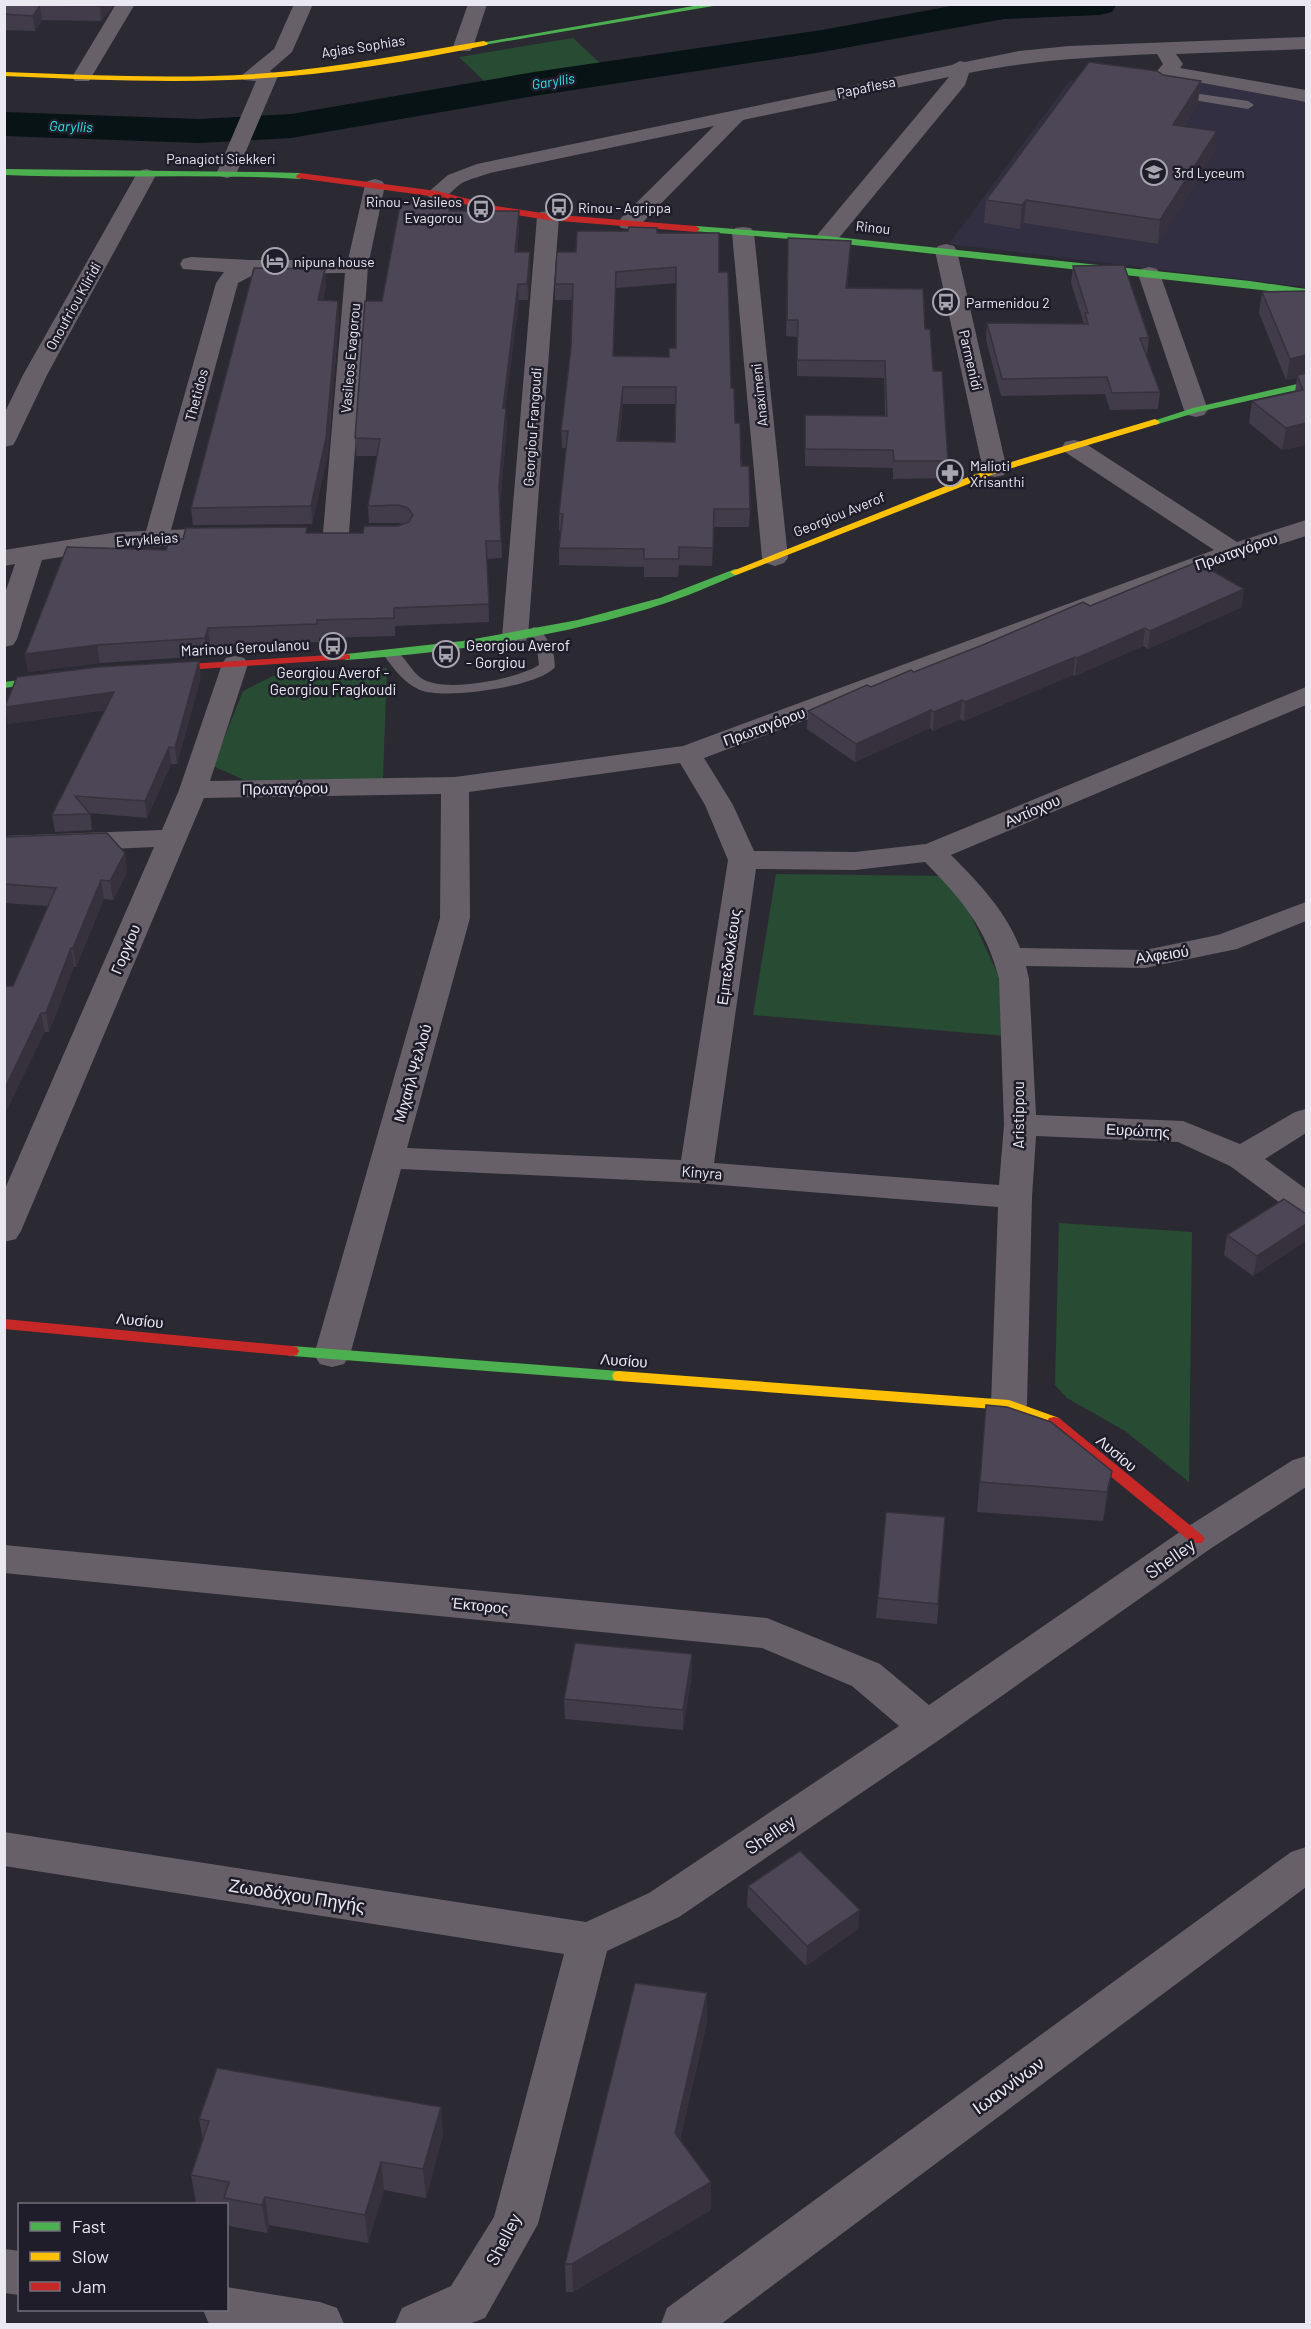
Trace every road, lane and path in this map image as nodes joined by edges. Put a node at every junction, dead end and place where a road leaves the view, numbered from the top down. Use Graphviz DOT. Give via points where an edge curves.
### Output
graph roads {
  1 [pos="104,4"];
  2 [pos="304,4"];
  3 [pos="478,4"];
  4 [pos="722,4"];
  5 [pos="126,5"];
  6 [pos="662,10"];
  7 [pos="1306,43"];
  8 [pos="463,47"];
  9 [pos="1162,48"];
  10 [pos="282,52"];
  11 [pos="960,68"];
  12 [pos="306,72"];
  13 [pos="4,74"];
  14 [pos="260,76"];
  15 [pos="82,77"];
  16 [pos="1163,80"];
  17 [pos="1306,96"];
  18 [pos="1248,105"];
  19 [pos="738,114"];
  20 [pos="4,172"];
  21 [pos="227,172"];
  22 [pos="146,175"];
  23 [pos="375,185"];
  24 [pos="437,194"];
  25 [pos="548,217"];
  26 [pos="629,223"];
  27 [pos="743,233"];
  28 [pos="826,238"];
  29 [pos="946,251"];
  30 [pos="191,264"];
  31 [pos="357,266"];
  32 [pos="251,267"];
  33 [pos="1149,273"];
  34 [pos="1306,292"];
  35 [pos="1306,386"];
  36 [pos="1196,410"];
  37 [pos="4,440"];
  38 [pos="1074,447"];
  39 [pos="995,470"];
  40 [pos="1306,528"];
  41 [pos="335,533"];
  42 [pos="252,535"];
  43 [pos="157,536"];
  44 [pos="1234,551"];
  45 [pos="31,553"];
  46 [pos="4,558"];
  47 [pos="774,558"];
  48 [pos="524,635"];
  49 [pos="4,639"];
  50 [pos="386,655"];
  51 [pos="235,664"];
  52 [pos="145,670"];
  53 [pos="68,677"];
  54 [pos="4,685"];
  55 [pos="1306,695"];
  56 [pos="688,754"];
  57 [pos="455,785"];
  58 [pos="193,790"];
  59 [pos="172,838"];
  60 [pos="4,845"];
  61 [pos="932,852"];
  62 [pos="743,860"];
  63 [pos="1306,910"];
  64 [pos="1010,957"];
  65 [pos="1306,1119"];
  66 [pos="1020,1125"];
  67 [pos="388,1158"];
  68 [pos="1242,1158"];
  69 [pos="696,1172"];
  70 [pos="1015,1197"];
  71 [pos="1306,1205"];
  72 [pos="4,1231"];
  73 [pos="4,1324"];
  74 [pos="332,1355"];
  75 [pos="1010,1406"];
  76 [pos="1306,1469"];
  77 [pos="1197,1539"];
  78 [pos="4,1559"];
  79 [pos="928,1727"];
  80 [pos="4,1849"];
  81 [pos="1306,1864"];
  82 [pos="589,1940"];
  83 [pos="228,2308"];
  84 [pos="698,2318"];
  85 [pos="320,2325"];
  86 [pos="419,2325"];
  1 -- 5 [label="street"];
  2 -- 10 [label="street"];
  3 -- 8 [label="street"];
  4 -- 6 [label="street, Agias Sophias"];
  5 -- 15 [label="street"];
  6 -- 8 [label="street, Agias Sophias"];
  7 -- 9 [label="street, Papaflesa"];
  8 -- 12 [label="street, Agias Sophias"];
  9 -- 11 [label="street, Papaflesa" via="1069,52"];
  9 -- 16 [label="street" via="1173,64"];
  10 -- 12 [label="street"];
  10 -- 14 [label="street"];
  11 -- 19 [label="street, Papaflesa"];
  11 -- 28 [label="street" via="958,81"];
  12 -- 14 [label="street, Agias Sophias"];
  13 -- 15 [label="street, Agias Sophias"];
  14 -- 15 [label="street, Agias Sophias"];
  14 -- 21 [label="street" via="257,104"];
  16 -- 17 [label="street"];
  16 -- 18 [label="lane"];
  19 -- 24 [label="street, Papaflesa" via="484,168 455,179"];
  19 -- 26 [label="street"];
  20 -- 22 [label="street, Panagioti Siekkeri"];
  21 -- 22 [label="street, Panagioti Siekkeri"];
  21 -- 23 [label="street, Panagioti Siekkeri"];
  22 -- 37 [label="street, Onoufriou Kliridi" via="35,375"];
  23 -- 24 [label="street, Panagioti Siekkeri"];
  23 -- 31 [label="street, Vasileos Evagorou"];
  24 -- 25 [label="street, Rinou"];
  25 -- 26 [label="street, Rinou"];
  25 -- 48 [label="street, Georgiou Frangoudi"];
  26 -- 27 [label="street, Rinou"];
  27 -- 28 [label="street, Rinou"];
  27 -- 47 [label="street, Anaximeni"];
  28 -- 29 [label="street, Rinou"];
  29 -- 33 [label="street, Rinou"];
  29 -- 39 [label="street, Parmenidi"];
  30 -- 32 [label="street"];
  31 -- 32 [label="street"];
  31 -- 41 [label="street, Vasileos Evagorou"];
  32 -- 43 [label="street, Thetidos" via="232,276 227,283"];
  33 -- 34 [label="street, Rinou"];
  33 -- 36 [label="street"];
  35 -- 36 [label="street, Georgiou Averof"];
  36 -- 38 [label="street, Georgiou Averof"];
  38 -- 39 [label="street, Georgiou Averof"];
  38 -- 44 [label="street"];
  39 -- 47 [label="street, Georgiou Averof"];
  40 -- 44 [label="street, Πρωταγόρου"];
  42 -- 43 [label="street, Evrykleias"];
  43 -- 45 [label="street, Evrykleias"];
  44 -- 56 [label="street, Πρωταγόρου"];
  45 -- 46 [label="street, Evrykleias"];
  45 -- 49 [label="street"];
  47 -- 48 [label="street, Georgiou Averof" via="655,603"];
  48 -- 50 [label="street, Georgiou Averof"];
  48 -- 50 [label="lane" via="545,648 547,667 536,674 455,690 437,690 417,683"];
  50 -- 51 [label="street, Marinou Geroulanou"];
  51 -- 52 [label="street, Marinou Geroulanou"];
  51 -- 58 [label="street, Γοργίου"];
  53 -- 54 [label="street"];
  55 -- 61 [label="street, Αντίοχου"];
  56 -- 57 [label="street, Πρωταγόρου"];
  56 -- 62 [label="street" via="719,806"];
  57 -- 58 [label="street, Πρωταγόρου"];
  57 -- 67 [label="street, Μιχαήλ Ψελλού" via="455,918"];
  58 -- 59 [label="street, Γοργίου"];
  59 -- 60 [label="street"];
  59 -- 72 [label="street, Γοργίου"];
  61 -- 62 [label="street, Αντίοχου" via="855,861"];
  61 -- 64 [label="street, Aristippou" via="986,908"];
  62 -- 69 [label="street, Εμπεδοκλέους"];
  63 -- 64 [label="street, Αλφειού" via="1226,943 1145,959"];
  64 -- 66 [label="street, Aristippou"];
  65 -- 68 [label="street"];
  66 -- 68 [label="street, Ευρώπης" via="1183,1132"];
  66 -- 70 [label="street, Aristippou"];
  67 -- 69 [label="street, Kinyra"];
  67 -- 74 [label="street, Μιχαήλ Ψελλού"];
  68 -- 71 [label="street, Ευρώπης"];
  69 -- 70 [label="street, Kinyra"];
  70 -- 75 [label="street, Aristippou"];
  73 -- 74 [label="street, Λυσίου"];
  74 -- 75 [label="street, Λυσίου"];
  75 -- 77 [label="street, Λυσίου" via="1056,1423"];
  76 -- 77 [label="street, Shelley"];
  77 -- 79 [label="street, Shelley"];
  78 -- 79 [label="street, Έκτορος" via="767,1633 866,1675"];
  79 -- 82 [label="street, Shelley" via="664,1905"];
  80 -- 82 [label="street, Ζωοδόχου Πηγής"];
  81 -- 84 [label="street, Ιωαννίνων"];
  82 -- 86 [label="street, Shelley" via="515,2224 468,2302"];
  83 -- 85 [label="street"];
}
